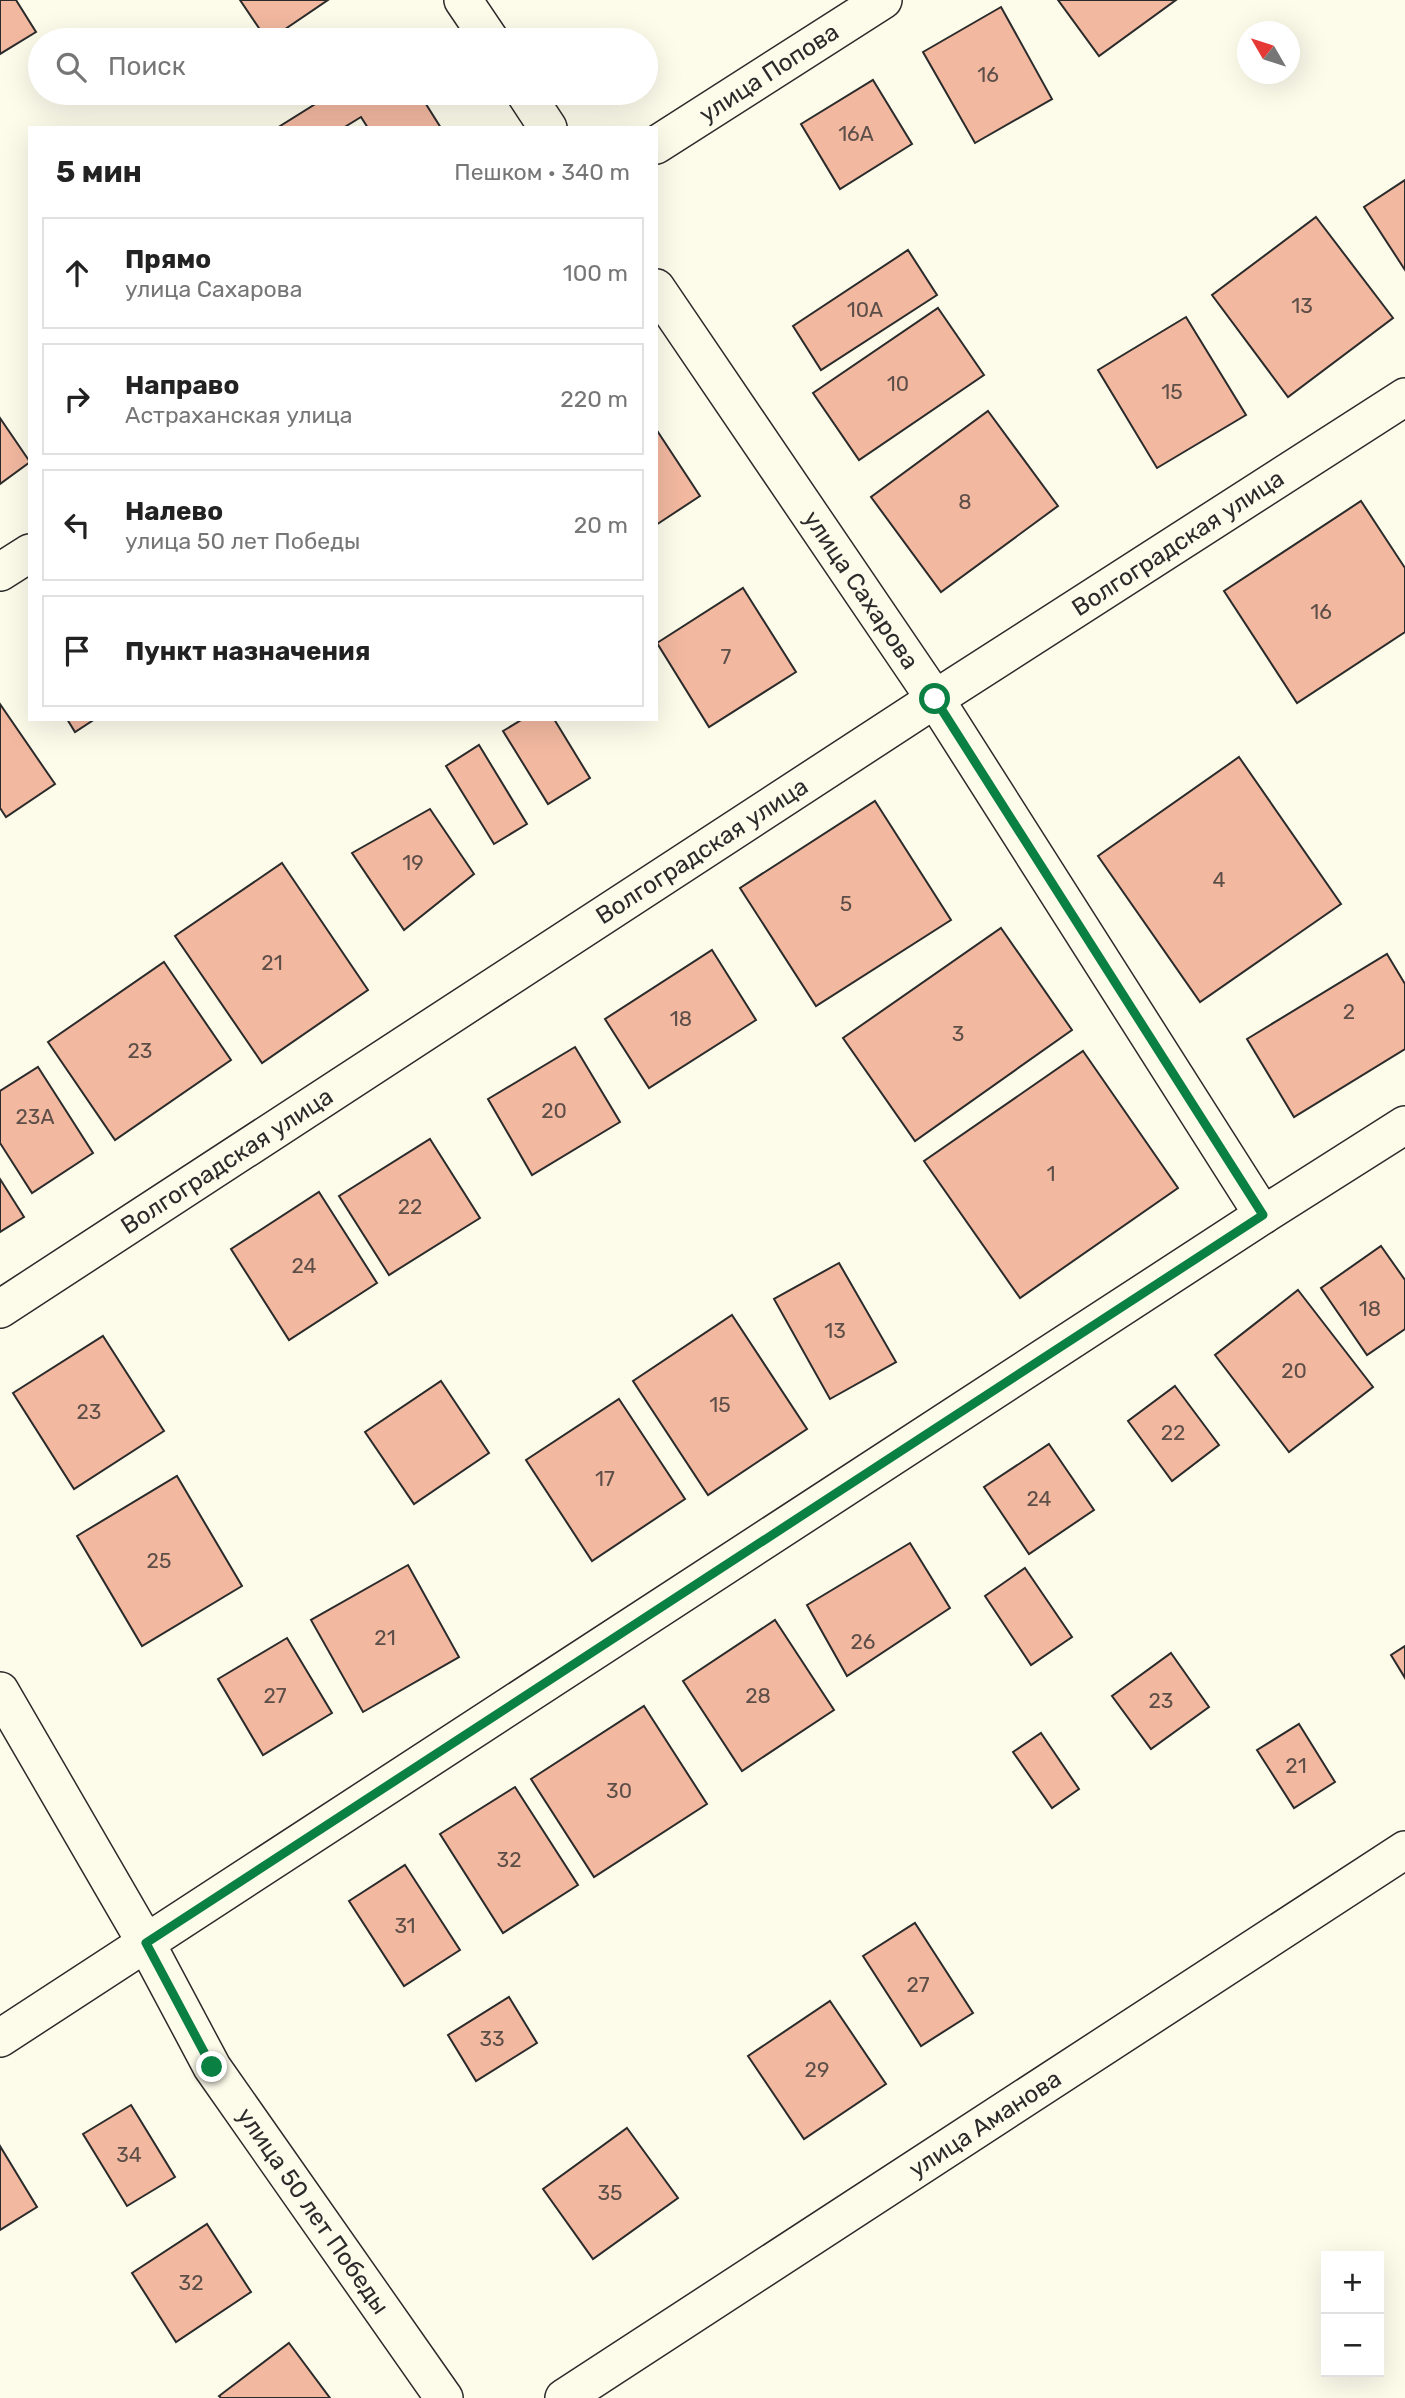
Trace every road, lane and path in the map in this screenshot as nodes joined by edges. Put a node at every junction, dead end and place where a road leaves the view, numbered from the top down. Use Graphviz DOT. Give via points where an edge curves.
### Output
graph roads {
  1 [pos="463,0"];
  2 [pos="883,0"];
  3 [pos="482,28"];
  4 [pos="533,105"];
  5 [pos="547,126"];
  6 [pos="658,144"];
  7 [pos="658,291"];
  8 [pos="1405,397"];
  9 [pos="28,554"];
  10 [pos="0,572"];
  11 [pos="935,699"];
  12 [pos="1405,1125"];
  13 [pos="1263,1215"];
  14 [pos="0,1308"];
  15 [pos="0,1691"];
  16 [pos="1405,1850"];
  17 [pos="146,1943"];
  18 [pos="0,2038"];
  19 [pos="444,2398"];
  20 [pos="564,2398"];
  1 -- 3 [label="street"];
  2 -- 6 [label="street, улица Попова"];
  4 -- 5 [label="street"];
  7 -- 11 [label="street, улица Сахарова"];
  8 -- 11 [label="street, Волгоградская улица"];
  9 -- 10 [label="street"];
  11 -- 13 [label="street, улица Сахарова"];
  11 -- 14 [label="street, Волгоградская улица"];
  12 -- 13 [label="street"];
  13 -- 17 [label="street"];
  15 -- 17 [label="street, улица 50 лет Победы"];
  16 -- 20 [label="street, улица Аманова"];
  17 -- 18 [label="street"];
  17 -- 19 [label="street, улица 50 лет Победы" via="212,2067"];
}
